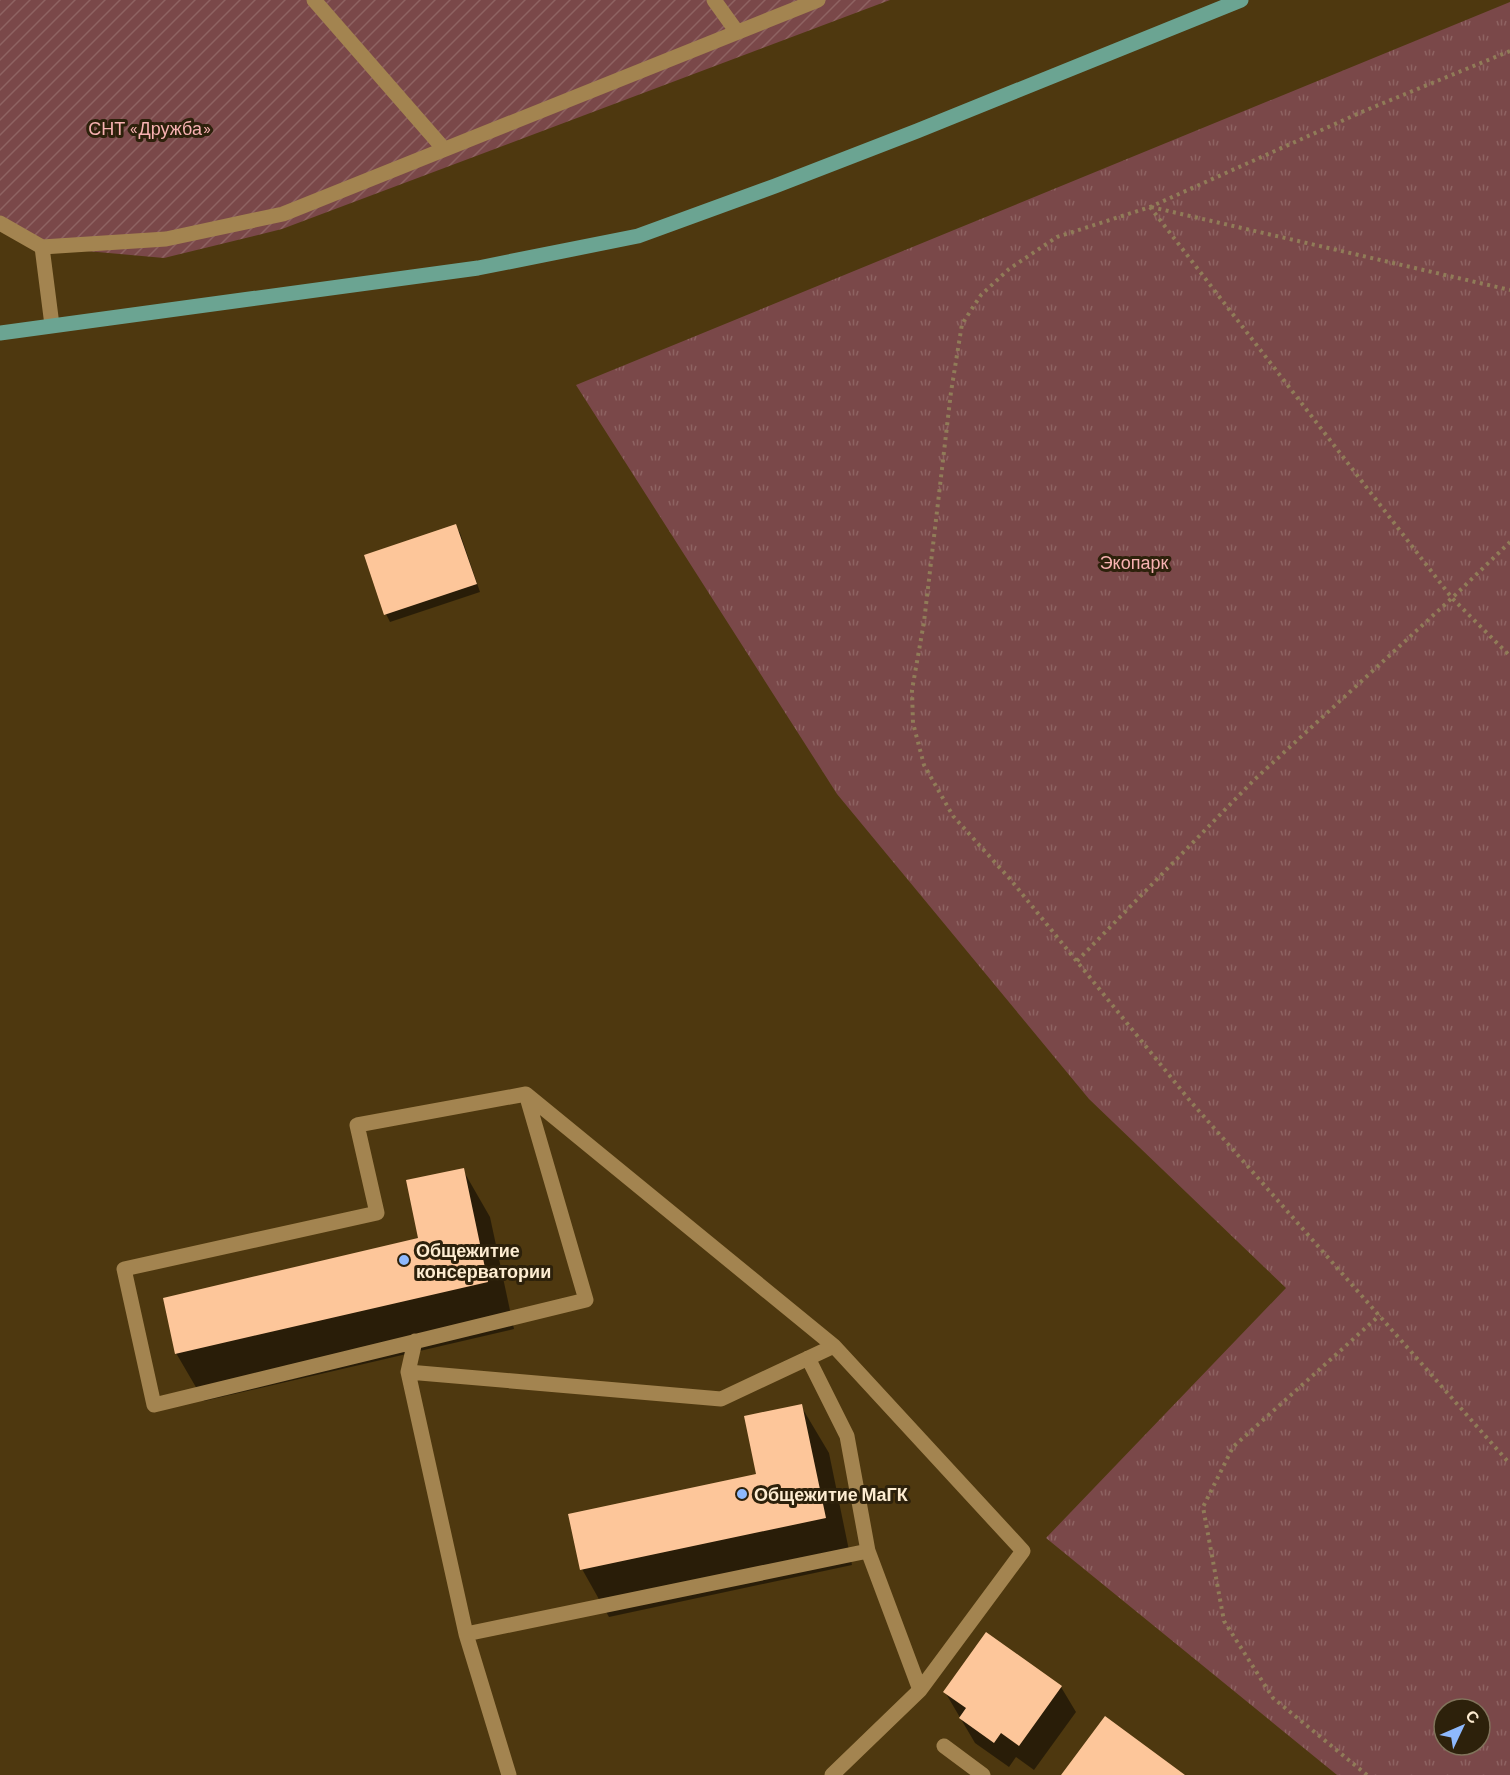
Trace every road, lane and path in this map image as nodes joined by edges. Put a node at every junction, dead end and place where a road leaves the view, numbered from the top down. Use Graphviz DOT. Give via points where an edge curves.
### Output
graph roads {
  1 [pos="314,0"];
  2 [pos="714,0"];
  3 [pos="818,0"];
  4 [pos="1241,0"];
  5 [pos="737,32"];
  6 [pos="1510,51"];
  7 [pos="444,149"];
  8 [pos="1150,207"];
  9 [pos="0,223"];
  10 [pos="42,247"];
  11 [pos="1510,290"];
  12 [pos="52,325"];
  13 [pos="0,333"];
  14 [pos="1510,542"];
  15 [pos="1452,598"];
  16 [pos="1510,656"];
  17 [pos="1077,962"];
  18 [pos="526,1094"];
  19 [pos="1380,1315"];
  20 [pos="415,1341"];
  21 [pos="834,1346"];
  22 [pos="808,1358"];
  23 [pos="408,1372"];
  24 [pos="1510,1464"];
  25 [pos="868,1551"];
  26 [pos="466,1634"];
  27 [pos="920,1690"];
  28 [pos="944,1746"];
  29 [pos="509,1775"];
  30 [pos="832,1775"];
  31 [pos="983,1775"];
  32 [pos="1367,1775"];
  1 -- 7 [label="street"];
  2 -- 5 [label="street"];
  3 -- 5 [label="street"];
  4 -- 12 [label="main road" via="916,131 638,236 478,268"];
  5 -- 7 [label="street"];
  6 -- 8 [label="path"];
  7 -- 10 [label="street" via="283,214 166,239"];
  8 -- 11 [label="path"];
  8 -- 15 [label="path"];
  8 -- 17 [label="path" via="1057,237 1009,269 981,295 962,324 912,690 913,723 924,765 953,816"];
  9 -- 10 [label="street"];
  10 -- 12 [label="street"];
  12 -- 13 [label="main road"];
  14 -- 15 [label="path"];
  15 -- 16 [label="path"];
  15 -- 17 [label="path" via="1254,780"];
  17 -- 19 [label="path" via="1191,1102"];
  18 -- 20 [label="street" via="586,1300"];
  18 -- 20 [label="street" via="357,1125 377,1212 124,1269 154,1404"];
  18 -- 21 [label="street"];
  19 -- 24 [label="path"];
  19 -- 32 [label="path" via="1233,1447 1203,1507 1224,1621 1273,1698"];
  20 -- 23 [label="street"];
  21 -- 22 [label="street"];
  21 -- 27 [label="street" via="1023,1551"];
  22 -- 23 [label="street" via="721,1399"];
  22 -- 25 [label="street" via="847,1436"];
  23 -- 26 [label="street"];
  25 -- 26 [label="street"];
  25 -- 27 [label="street"];
  26 -- 29 [label="street"];
  27 -- 30 [label="street"];
  28 -- 31 [label="street"];
}
